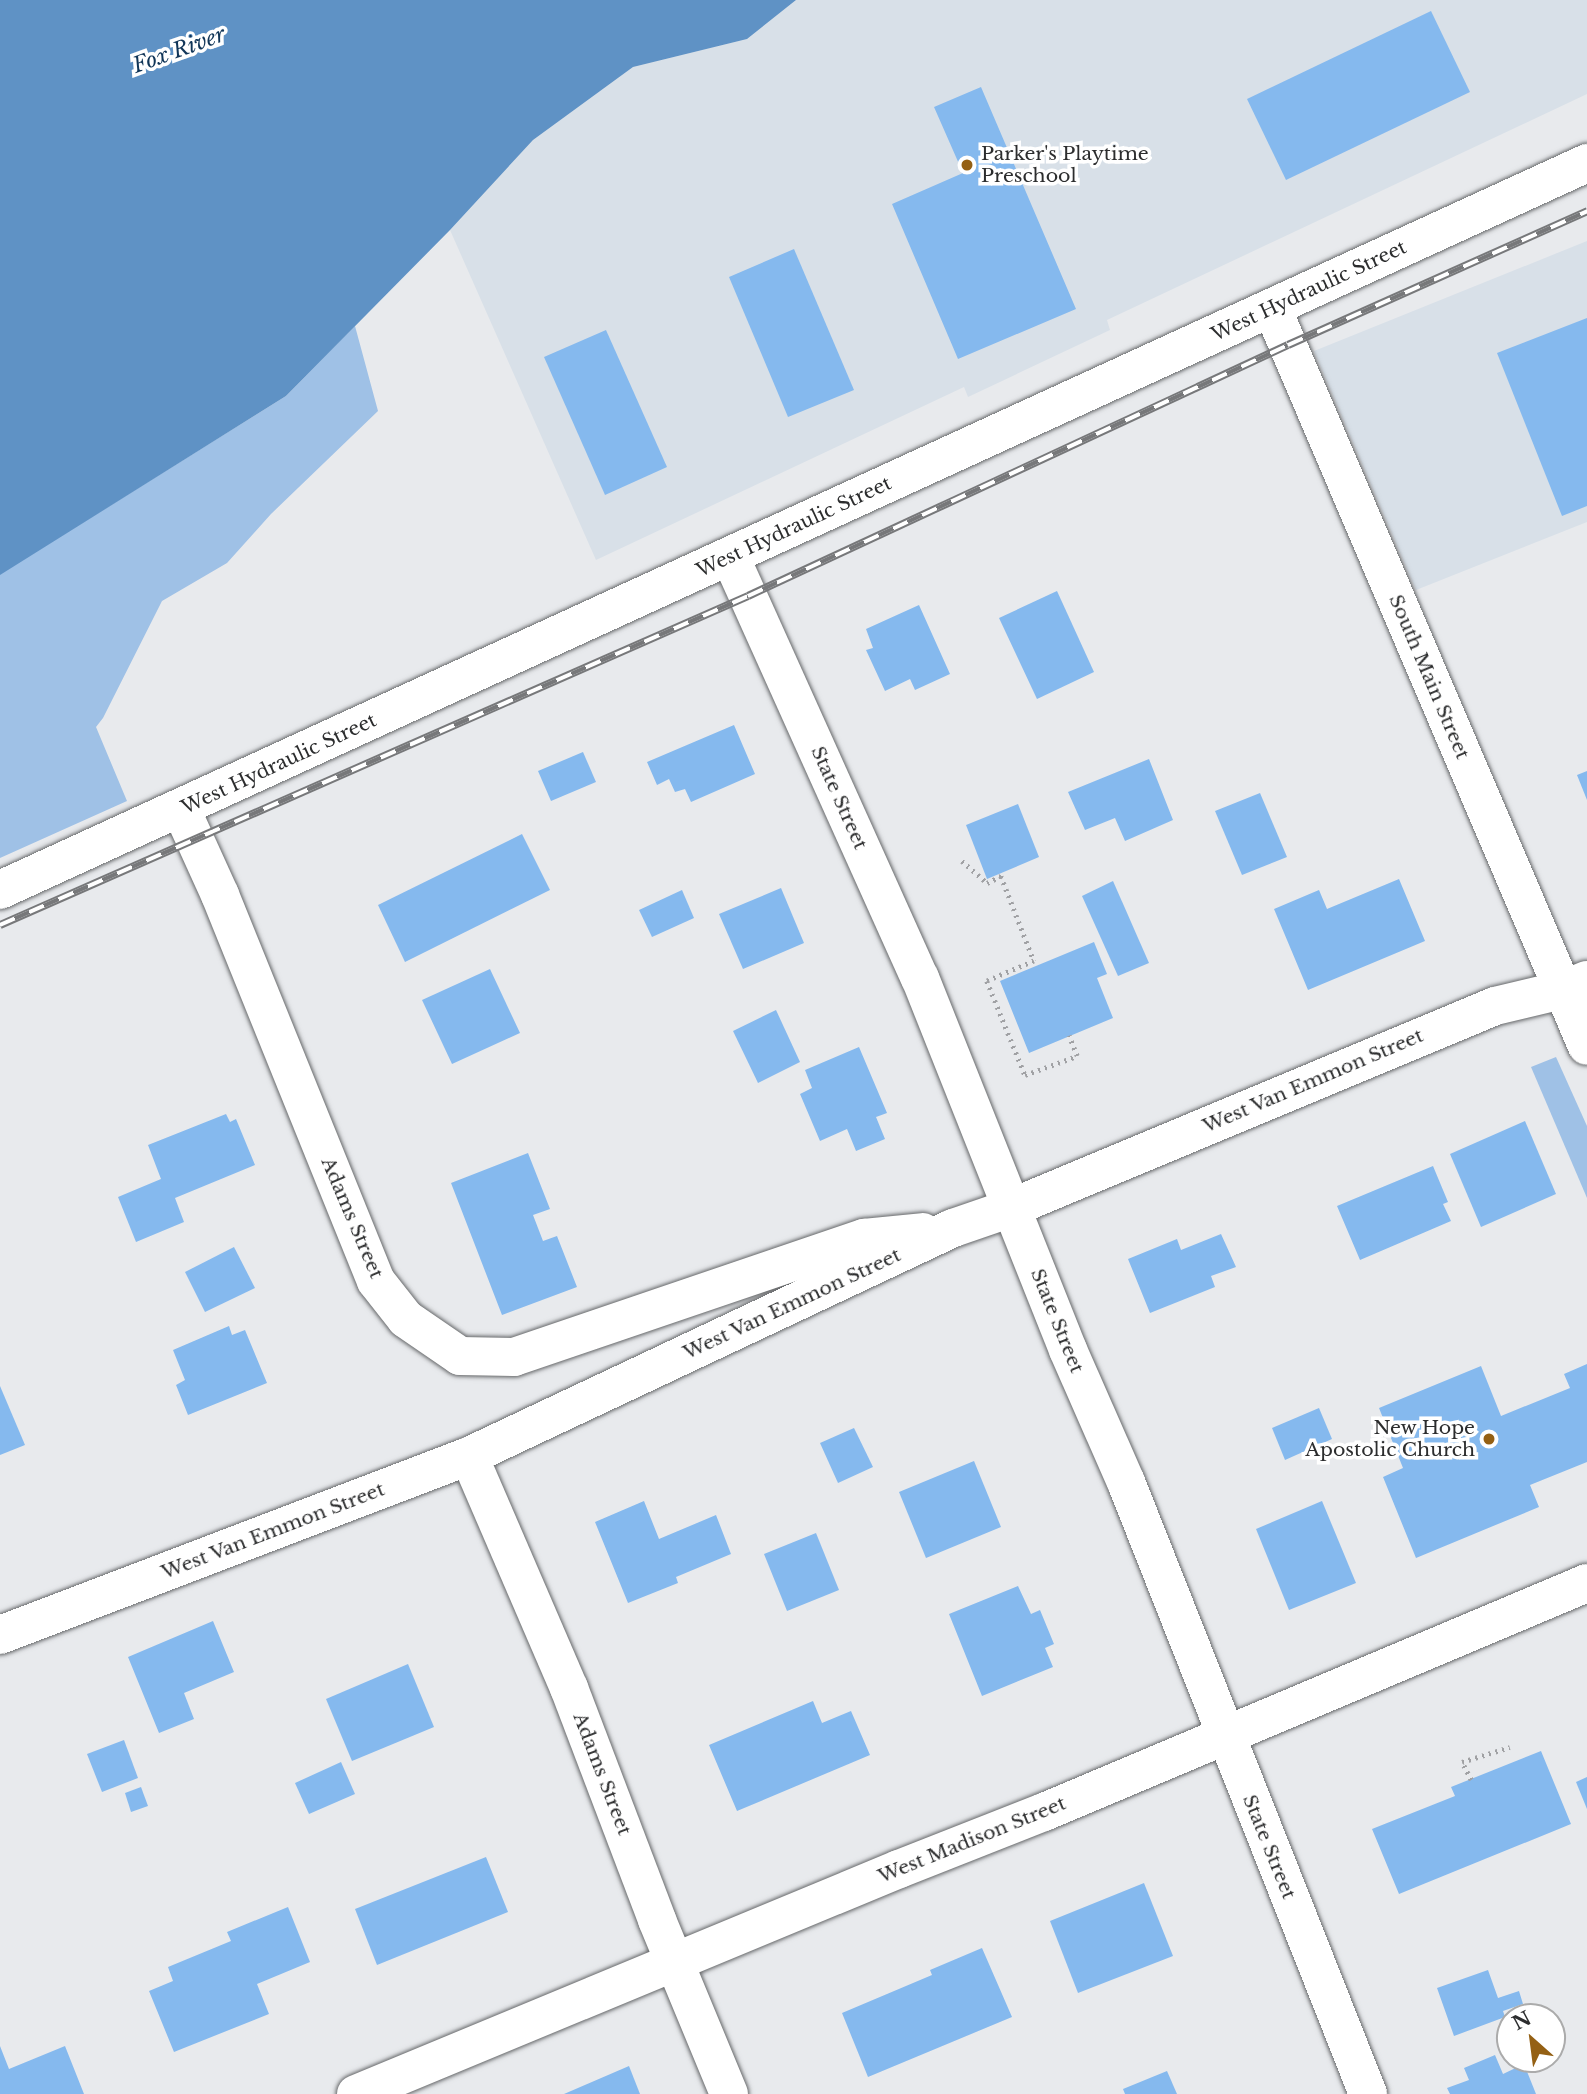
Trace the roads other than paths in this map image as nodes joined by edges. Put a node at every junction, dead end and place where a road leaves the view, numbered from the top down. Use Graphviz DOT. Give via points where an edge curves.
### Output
graph roads {
  1 [pos="1587,163"];
  2 [pos="1272,308"];
  3 [pos="730,556"];
  4 [pos="181,809"];
  5 [pos="0,890"];
  6 [pos="1574,985"];
  7 [pos="1587,1046"];
  8 [pos="1011,1208"];
  9 [pos="953,1228"];
  10 [pos="470,1456"];
  11 [pos="1587,1583"];
  12 [pos="0,1635"];
  13 [pos="1225,1737"];
  14 [pos="675,1964"];
  15 [pos="356,2094"];
  16 [pos="729,2094"];
  17 [pos="1368,2094"];
  1 -- 2 [label="street, West Hydraulic Street"];
  2 -- 3 [label="street, West Hydraulic Street"];
  2 -- 6 [label="street, South Main Street"];
  3 -- 4 [label="street, West Hydraulic Street"];
  3 -- 8 [label="street, State Street" via="920,978"];
  4 -- 5 [label="street, West Hydraulic Street"];
  4 -- 9 [label="street, Adams Street" via="376,1282 405,1319 460,1356 513,1357 864,1238"];
  6 -- 7 [label="street, South Main Street"];
  6 -- 8 [label="street, West Van Emmon Street" via="1495,1006"];
  8 -- 9 [label="street, West Van Emmon Street"];
  8 -- 13 [label="street, State Street" via="1126,1482"];
  9 -- 10 [label="street, West Van Emmon Street"];
  10 -- 12 [label="street, West Van Emmon Street"];
  10 -- 14 [label="street, Adams Street" via="569,1688"];
  11 -- 13 [label="street, West Madison Street"];
  13 -- 14 [label="street, West Madison Street"];
  13 -- 17 [label="street, State Street"];
  14 -- 15 [label="street, West Madison Street"];
  14 -- 16 [label="street, Adams Street"];
}
